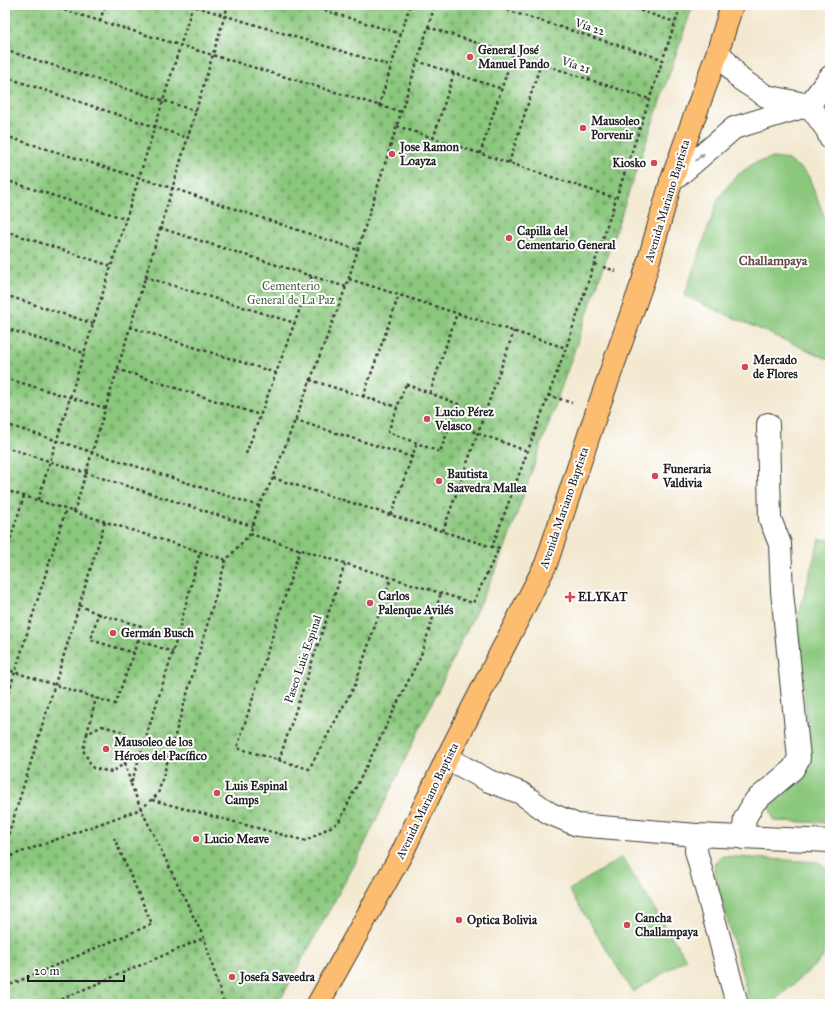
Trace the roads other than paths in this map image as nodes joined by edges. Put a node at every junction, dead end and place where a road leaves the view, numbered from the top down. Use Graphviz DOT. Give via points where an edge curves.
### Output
graph roads {
  1 [pos="732,5"];
  2 [pos="718,51"];
  3 [pos="830,77"];
  4 [pos="809,105"];
  5 [pos="830,138"];
  6 [pos="671,182"];
  7 [pos="768,424"];
  8 [pos="447,758"];
  9 [pos="697,835"];
  10 [pos="743,838"];
  11 [pos="830,841"];
  12 [pos="318,1004"];
  13 [pos="737,1004"];
  1 -- 2 [label="main road, Avenida Mariano Baptista"];
  2 -- 4 [label="street" via="740,79 766,96"];
  2 -- 6 [label="main road, Avenida Mariano Baptista"];
  3 -- 4 [label="street"];
  4 -- 5 [label="street"];
  6 -- 4 [label="street, one-way" via="734,128"];
  6 -- 8 [label="main road, Avenida Mariano Baptista" via="643,280 546,564"];
  7 -- 10 [label="street" via="770,518 780,544 782,592 799,758 793,769 755,801 745,818"];
  8 -- 9 [label="street" via="489,781 521,793 549,813 577,825"];
  8 -- 12 [label="main road, Avenida Mariano Baptista" via="402,853"];
  9 -- 10 [label="street"];
  9 -- 13 [label="street" via="696,851"];
  10 -- 11 [label="street"];
}
